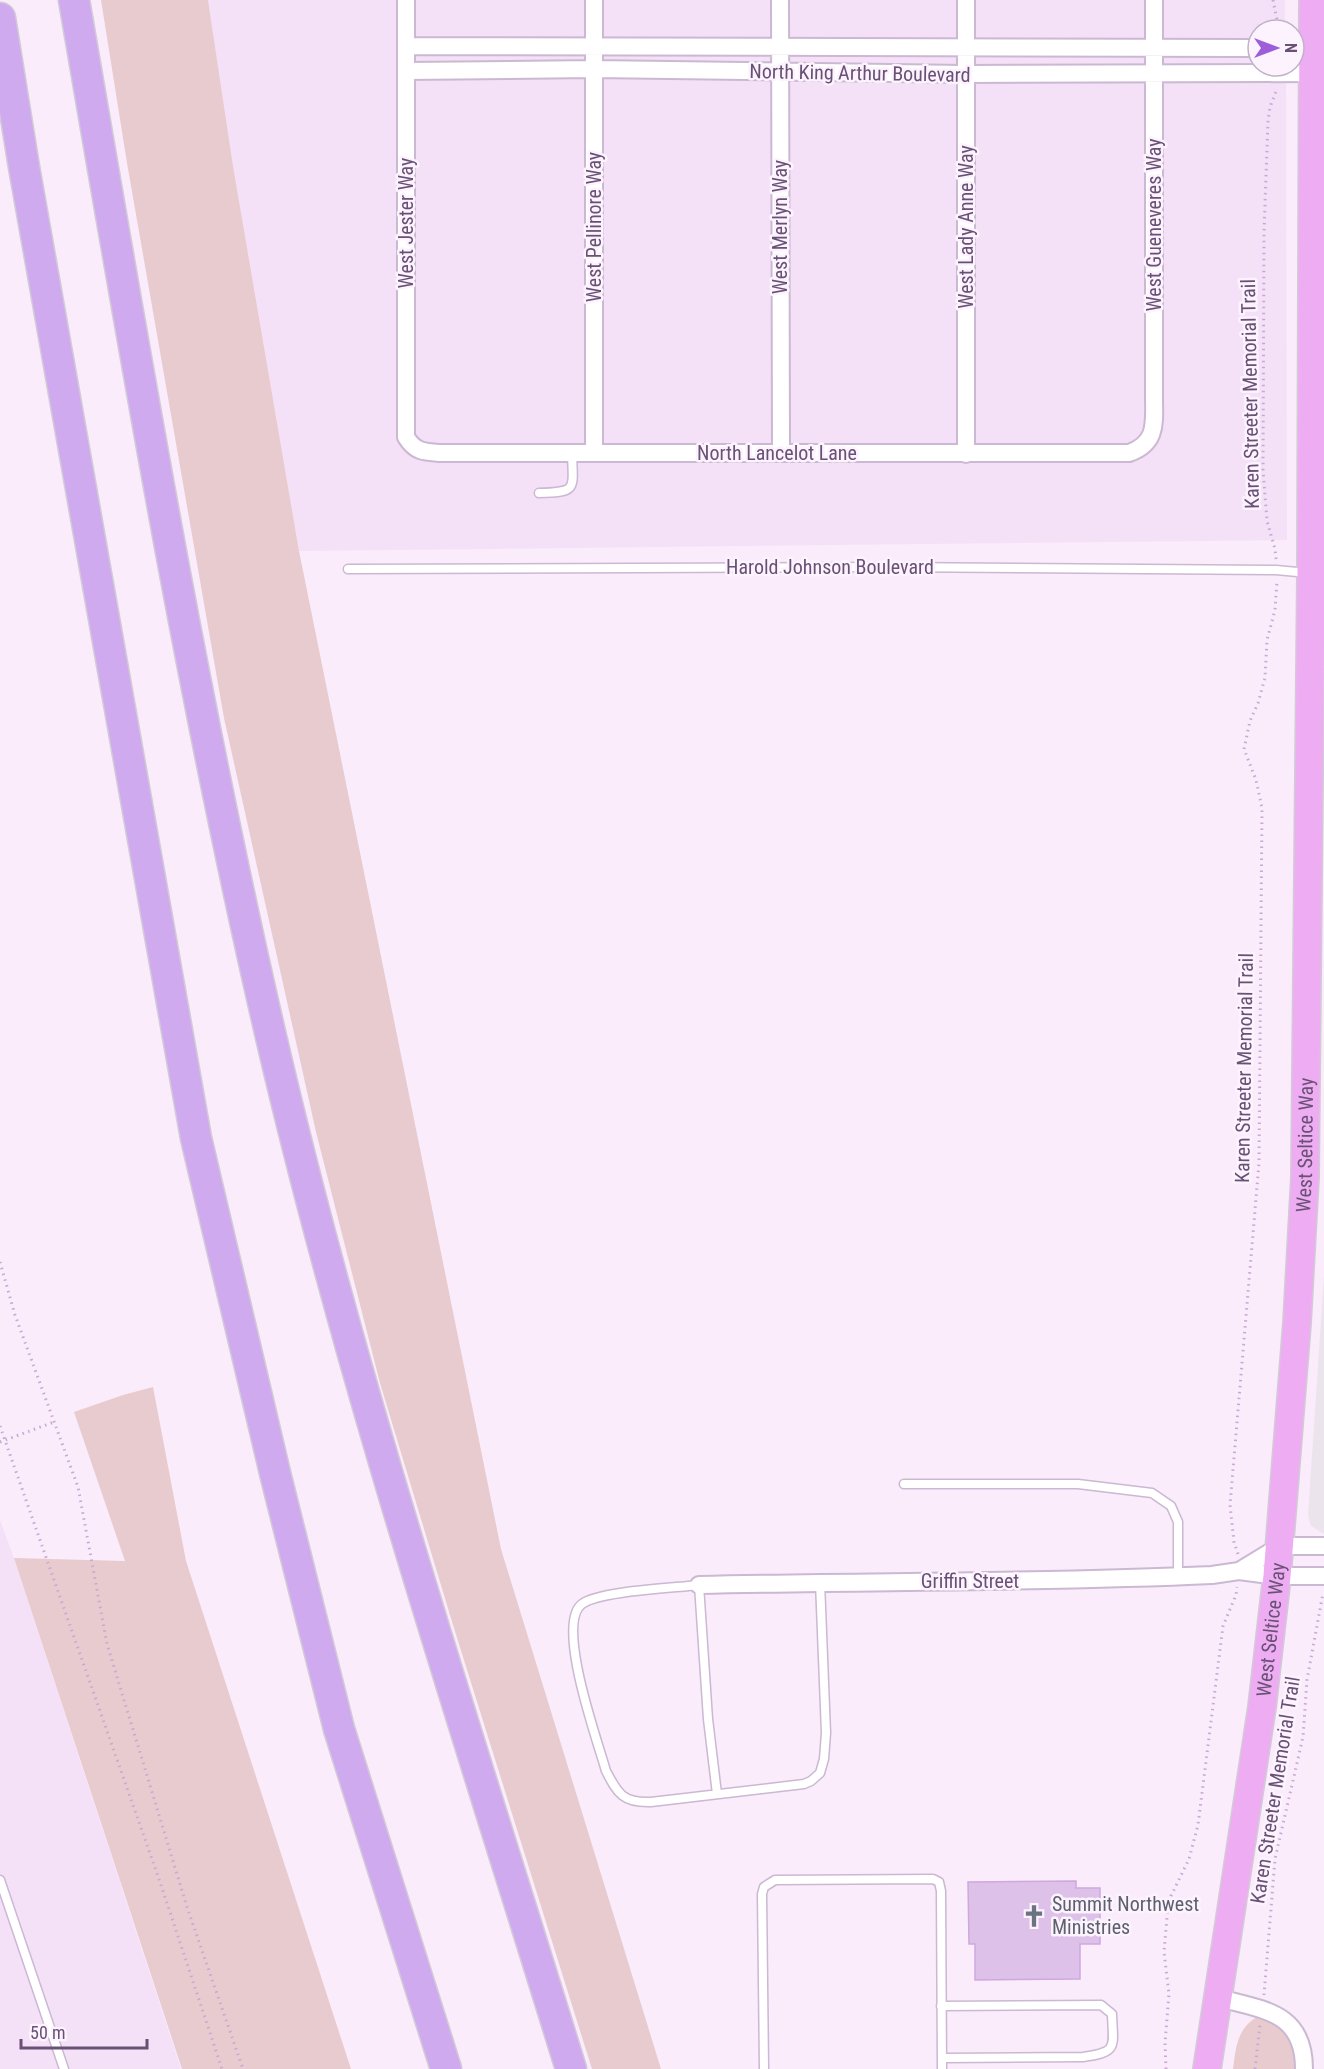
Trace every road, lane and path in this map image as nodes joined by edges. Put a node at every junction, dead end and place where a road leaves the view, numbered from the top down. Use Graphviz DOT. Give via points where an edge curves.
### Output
graph roads {
  1 [pos="74,0"];
  2 [pos="406,0"];
  3 [pos="594,0"];
  4 [pos="780,0"];
  5 [pos="966,0"];
  6 [pos="1154,0"];
  7 [pos="1274,0"];
  8 [pos="1313,0"];
  9 [pos="0,18"];
  10 [pos="1277,18"];
  11 [pos="406,46"];
  12 [pos="594,46"];
  13 [pos="779,47"];
  14 [pos="965,48"];
  15 [pos="1154,48"];
  16 [pos="1246,48"];
  17 [pos="1312,60"];
  18 [pos="594,69"];
  19 [pos="406,71"];
  20 [pos="779,72"];
  21 [pos="965,74"];
  22 [pos="1154,74"];
  23 [pos="1246,74"];
  24 [pos="1279,78"];
  25 [pos="411,445"];
  26 [pos="1144,447"];
  27 [pos="572,453"];
  28 [pos="594,453"];
  29 [pos="781,453"];
  30 [pos="966,454"];
  31 [pos="539,493"];
  32 [pos="348,569"];
  33 [pos="1276,570"];
  34 [pos="1318,573"];
  35 [pos="0,1262"];
  36 [pos="54,1422"];
  37 [pos="0,1426"];
  38 [pos="5,1440"];
  39 [pos="0,1442"];
  40 [pos="904,1484"];
  41 [pos="1280,1546"];
  42 [pos="1324,1546"];
  43 [pos="1239,1570"];
  44 [pos="1277,1576"];
  45 [pos="1324,1576"];
  46 [pos="1178,1577"];
  47 [pos="820,1582"];
  48 [pos="699,1585"];
  49 [pos="1324,1588"];
  50 [pos="717,1794"];
  51 [pos="0,1881"];
  52 [pos="1219,1998"];
  53 [pos="941,2006"];
  54 [pos="1262,2010"];
  55 [pos="942,2058"];
  56 [pos="64,2069"];
  57 [pos="222,2069"];
  58 [pos="243,2069"];
  59 [pos="446,2069"];
  60 [pos="571,2069"];
  61 [pos="764,2069"];
  62 [pos="942,2069"];
  63 [pos="1166,2069"];
  64 [pos="1207,2069"];
  65 [pos="1255,2069"];
  66 [pos="1304,2069"];
  1 -- 60 [label="highway" via="189,651 272,1040 353,1352"];
  2 -- 11 [label="street, West Jester Way"];
  3 -- 12 [label="street, West Pellinore Way"];
  4 -- 13 [label="street, West Merlyn Way"];
  5 -- 14 [label="street, West Lady Anne Way"];
  6 -- 15 [label="street, West Gueneveres Way"];
  7 -- 10 [label="path"];
  8 -- 17 [label="main road, West Seltice Way"];
  9 -- 59 [label="highway" via="196,1138 339,1729"];
  11 -- 12 [label="street, North King Arthur Boulevard"];
  11 -- 19 [label="street, West Jester Way"];
  12 -- 13 [label="street, North King Arthur Boulevard"];
  12 -- 18 [label="street, West Pellinore Way"];
  13 -- 14 [label="street, North King Arthur Boulevard"];
  13 -- 20 [label="street, West Merlyn Way"];
  14 -- 15 [label="street, North King Arthur Boulevard"];
  14 -- 21 [label="street, West Lady Anne Way"];
  15 -- 16 [label="street, North King Arthur Boulevard"];
  15 -- 22 [label="street, West Gueneveres Way"];
  17 -- 34 [label="main road, West Seltice Way"];
  18 -- 19 [label="street, North King Arthur Boulevard"];
  18 -- 20 [label="street, North King Arthur Boulevard"];
  18 -- 28 [label="street, West Pellinore Way"];
  19 -- 25 [label="street, West Jester Way" via="406,437"];
  20 -- 21 [label="street, North King Arthur Boulevard"];
  20 -- 29 [label="street, West Merlyn Way"];
  21 -- 22 [label="street, North King Arthur Boulevard"];
  21 -- 30 [label="street, West Lady Anne Way"];
  22 -- 23 [label="street, North King Arthur Boulevard"];
  22 -- 26 [label="street, West Gueneveres Way" via="1154,427"];
  24 -- 33 [label="path, Karen Streeter Memorial Trail" via="1268,121 1264,232 1263,469"];
  25 -- 27 [label="street, North Lancelot Lane" via="441,453"];
  26 -- 30 [label="street, North Lancelot Lane" via="1129,453"];
  27 -- 28 [label="street, North Lancelot Lane"];
  27 -- 31 [label="lane" via="571,487 564,492"];
  28 -- 29 [label="street, North Lancelot Lane"];
  29 -- 30 [label="street, North Lancelot Lane"];
  32 -- 33 [label="lane, Harold Johnson Boulevard"];
  33 -- 34 [label="lane, Harold Johnson Boulevard"];
  33 -- 43 [label="path, Karen Streeter Memorial Trail" via="1278,592 1267,640 1265,678 1244,749 1260,794 1262,868 1259,1163 1230,1505"];
  34 -- 41 [label="main road, West Seltice Way" via="1305,1178"];
  35 -- 36 [label="path"];
  36 -- 38 [label="path"];
  36 -- 58 [label="path" via="78,1487 99,1609 119,1684 190,1918"];
  37 -- 38 [label="path"];
  38 -- 39 [label="path"];
  38 -- 57 [label="path"];
  40 -- 46 [label="lane" via="1078,1484 1152,1493 1171,1506 1178,1522"];
  41 -- 42 [label="street"];
  41 -- 43 [label="street, Griffin Street"];
  41 -- 44 [label="main road, West Seltice Way"];
  43 -- 44 [label="street, Griffin Street"];
  43 -- 46 [label="street, Griffin Street"];
  43 -- 63 [label="path, Karen Streeter Memorial Trail" via="1236,1595 1223,1626 1198,1825 1189,1859 1168,1906 1164,1952 1169,1994"];
  44 -- 45 [label="street, Griffin Street"];
  44 -- 52 [label="main road, West Seltice Way"];
  46 -- 47 [label="street, Griffin Street"];
  47 -- 48 [label="street, Griffin Street"];
  47 -- 50 [label="lane" via="826,1733 820,1773 804,1784"];
  48 -- 50 [label="lane"];
  48 -- 50 [label="lane" via="597,1596 580,1605 573,1618 575,1664 606,1771 623,1797 633,1803"];
  49 -- 54 [label="path, Karen Streeter Memorial Trail" via="1307,1680 1303,1737 1275,1859"];
  51 -- 56 [label="lane"];
  52 -- 54 [label="street"];
  52 -- 64 [label="main road, West Seltice Way"];
  53 -- 55 [label="lane"];
  53 -- 55 [label="lane" via="1101,2005 1112,2014 1113,2041 1103,2055 1083,2057"];
  53 -- 61 [label="lane" via="939,1882 775,1880 764,1887 762,1894"];
  54 -- 65 [label="path, Karen Streeter Memorial Trail"];
  54 -- 66 [label="street" via="1290,2024 1300,2038"];
  55 -- 62 [label="lane"];
}
